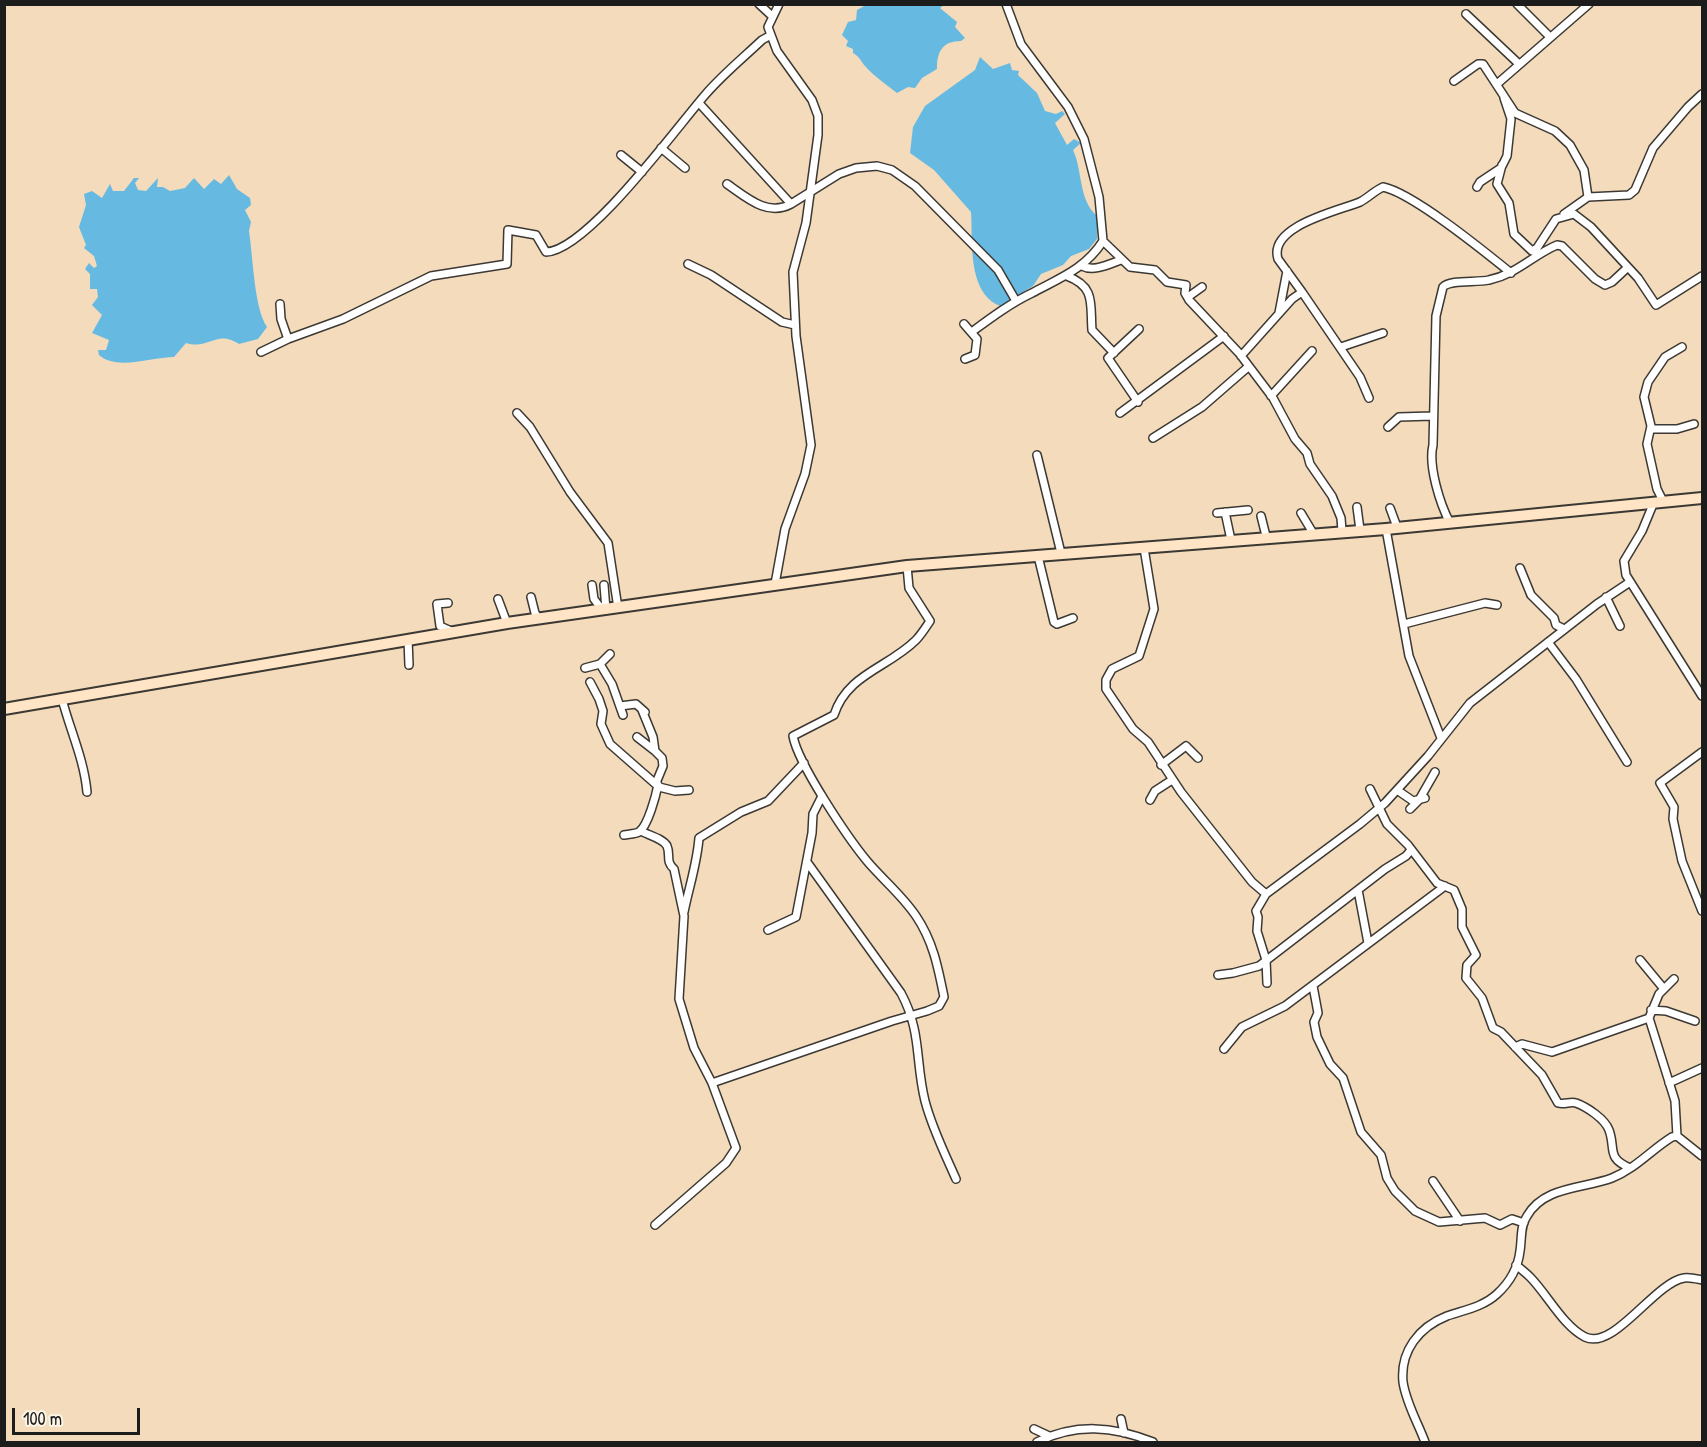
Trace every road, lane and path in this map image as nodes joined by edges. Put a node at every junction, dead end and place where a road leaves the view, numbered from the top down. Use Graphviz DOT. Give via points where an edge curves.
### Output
graph roads {
  1 [pos="759,4"];
  2 [pos="779,4"];
  3 [pos="1006,4"];
  4 [pos="1517,4"];
  5 [pos="1589,4"];
  6 [pos="1466,14"];
  7 [pos="772,16"];
  8 [pos="771,35"];
  9 [pos="1550,37"];
  10 [pos="1519,63"];
  11 [pos="1454,81"];
  12 [pos="1497,84"];
  13 [pos="1702,94"];
  14 [pos="1504,96"];
  15 [pos="699,103"];
  16 [pos="661,148"];
  17 [pos="621,155"];
  18 [pos="1502,165"];
  19 [pos="685,168"];
  20 [pos="642,172"];
  21 [pos="726,184"];
  22 [pos="1477,187"];
  23 [pos="811,192"];
  24 [pos="1588,197"];
  25 [pos="791,204"];
  26 [pos="1564,215"];
  27 [pos="1103,241"];
  28 [pos="1120,260"];
  29 [pos="688,264"];
  30 [pos="1082,266"];
  31 [pos="1627,268"];
  32 [pos="1287,271"];
  33 [pos="1511,273"];
  34 [pos="1067,276"];
  35 [pos="1702,276"];
  36 [pos="1203,287"];
  37 [pos="1302,292"];
  38 [pos="1188,297"];
  39 [pos="1016,301"];
  40 [pos="280,304"];
  41 [pos="1279,314"];
  42 [pos="964,324"];
  43 [pos="795,325"];
  44 [pos="1140,329"];
  45 [pos="974,332"];
  46 [pos="1383,333"];
  47 [pos="1224,336"];
  48 [pos="288,339"];
  49 [pos="1341,347"];
  50 [pos="1682,347"];
  51 [pos="1312,351"];
  52 [pos="261,352"];
  53 [pos="1114,353"];
  54 [pos="1241,356"];
  55 [pos="965,359"];
  56 [pos="1248,367"];
  57 [pos="1271,396"];
  58 [pos="1369,398"];
  59 [pos="1138,402"];
  60 [pos="517,413"];
  61 [pos="1120,413"];
  62 [pos="1432,416"];
  63 [pos="1694,424"];
  64 [pos="1388,428"];
  65 [pos="1651,429"];
  66 [pos="1153,438"];
  67 [pos="1037,454"];
  68 [pos="1702,498"];
  69 [pos="1658,502"];
  70 [pos="1357,507"];
  71 [pos="1390,508"];
  72 [pos="1248,510"];
  73 [pos="1301,513"];
  74 [pos="1261,516"];
  75 [pos="1450,523"];
  76 [pos="1391,528"];
  77 [pos="1360,530"];
  78 [pos="1342,531"];
  79 [pos="1312,533"];
  80 [pos="1266,536"];
  81 [pos="1231,540"];
  82 [pos="1144,548"];
  83 [pos="1061,553"];
  84 [pos="1038,556"];
  85 [pos="907,566"];
  86 [pos="1520,568"];
  87 [pos="1630,582"];
  88 [pos="775,584"];
  89 [pos="592,585"];
  90 [pos="604,585"];
  91 [pos="531,597"];
  92 [pos="1606,597"];
  93 [pos="498,599"];
  94 [pos="448,603"];
  95 [pos="1497,604"];
  96 [pos="618,608"];
  97 [pos="606,609"];
  98 [pos="1073,618"];
  99 [pos="539,619"];
  100 [pos="507,623"];
  101 [pos="1404,624"];
  102 [pos="1620,626"];
  103 [pos="1564,629"];
  104 [pos="456,632"];
  105 [pos="408,639"];
  106 [pos="1548,642"];
  107 [pos="610,654"];
  108 [pos="600,664"];
  109 [pos="409,665"];
  110 [pos="585,668"];
  111 [pos="590,682"];
  112 [pos="1702,696"];
  113 [pos="62,699"];
  114 [pos="620,706"];
  115 [pos="4,709"];
  116 [pos="623,715"];
  117 [pos="637,737"];
  118 [pos="1441,738"];
  119 [pos="655,751"];
  120 [pos="1702,752"];
  121 [pos="1197,758"];
  122 [pos="1627,762"];
  123 [pos="804,763"];
  124 [pos="1161,765"];
  125 [pos="1435,772"];
  126 [pos="1172,780"];
  127 [pos="657,784"];
  128 [pos="1370,789"];
  129 [pos="689,790"];
  130 [pos="1397,790"];
  131 [pos="87,792"];
  132 [pos="822,796"];
  133 [pos="1422,799"];
  134 [pos="1150,800"];
  135 [pos="1380,807"];
  136 [pos="1410,809"];
  137 [pos="641,831"];
  138 [pos="624,835"];
  139 [pos="1411,850"];
  140 [pos="807,862"];
  141 [pos="1445,886"];
  142 [pos="1358,890"];
  143 [pos="1266,894"];
  144 [pos="1702,911"];
  145 [pos="684,916"];
  146 [pos="768,930"];
  147 [pos="1368,943"];
  148 [pos="1266,960"];
  149 [pos="1640,960"];
  150 [pos="1218,975"];
  151 [pos="1674,979"];
  152 [pos="1267,982"];
  153 [pos="1313,986"];
  154 [pos="1664,989"];
  155 [pos="1650,1014"];
  156 [pos="913,1015"];
  157 [pos="1695,1021"];
  158 [pos="1515,1047"];
  159 [pos="1224,1049"];
  160 [pos="1702,1068"];
  161 [pos="712,1083"];
  162 [pos="1669,1083"];
  163 [pos="1677,1136"];
  164 [pos="1702,1155"];
  165 [pos="1630,1168"];
  166 [pos="956,1179"];
  167 [pos="1433,1181"];
  168 [pos="1460,1221"];
  169 [pos="1524,1223"];
  170 [pos="655,1225"];
  171 [pos="1516,1265"];
  172 [pos="1702,1280"];
  173 [pos="1121,1419"];
  174 [pos="1034,1429"];
  175 [pos="1124,1432"];
  176 [pos="1049,1436"];
  177 [pos="1037,1443"];
  178 [pos="1153,1443"];
  179 [pos="1425,1443"];
  1 -- 7 [label="street"];
  2 -- 7 [label="street"];
  3 -- 27 [label="street" via="1021,44 1068,107 1084,139 1100,204"];
  4 -- 9 [label="street"];
  5 -- 9 [label="street"];
  6 -- 10 [label="street"];
  7 -- 8 [label="street" via="768,27"];
  8 -- 15 [label="street"];
  8 -- 23 [label="street" via="818,116"];
  9 -- 10 [label="street"];
  10 -- 12 [label="street"];
  11 -- 12 [label="street" via="1481,63"];
  12 -- 14 [label="street"];
  13 -- 24 [label="street" via="1653,148 1635,190 1629,195"];
  14 -- 18 [label="street" via="1512,130"];
  14 -- 24 [label="street" via="1515,113 1555,130 1570,145 1584,170"];
  15 -- 16 [label="street"];
  15 -- 25 [label="street"];
  16 -- 19 [label="street"];
  16 -- 20 [label="street"];
  17 -- 20 [label="street"];
  18 -- 22 [label="street"];
  18 -- 26 [label="street" via="1497,184 1509,203 1514,234 1527,248 1537,248 1547,229"];
  20 -- 48 [label="street" via="596,223 552,252 542,248 536,234 508,230 507,264 431,276 343,319"];
  21 -- 25 [label="street" via="763,207 779,209"];
  23 -- 25 [label="street"];
  23 -- 39 [label="street" via="838,174 856,168 877,166 901,174 998,270"];
  23 -- 43 [label="street" via="794,272"];
  24 -- 26 [label="street"];
  26 -- 31 [label="street" via="1574,214 1583,219"];
  27 -- 28 [label="street"];
  27 -- 30 [label="street"];
  28 -- 30 [label="street" via="1100,267"];
  28 -- 38 [label="street" via="1135,269 1155,270 1167,282 1186,285"];
  29 -- 43 [label="street" via="782,322"];
  30 -- 34 [label="street"];
  31 -- 33 [label="street" via="1605,285 1557,245"];
  31 -- 35 [label="street" via="1656,305"];
  32 -- 33 [label="street" via="1276,252 1283,238 1300,224 1361,201 1383,187 1445,223"];
  32 -- 37 [label="street"];
  32 -- 41 [label="street"];
  33 -- 62 [label="street" via="1471,284 1452,282 1443,287 1436,316"];
  34 -- 39 [label="street"];
  34 -- 53 [label="street" via="1085,287 1093,307 1092,330"];
  36 -- 38 [label="street"];
  37 -- 41 [label="street"];
  37 -- 49 [label="street"];
  38 -- 47 [label="street"];
  39 -- 45 [label="street"];
  40 -- 48 [label="street"];
  41 -- 54 [label="street"];
  42 -- 45 [label="street"];
  43 -- 88 [label="street" via="811,445 803,481 785,529"];
  44 -- 53 [label="street"];
  45 -- 55 [label="street" via="975,355"];
  46 -- 49 [label="street"];
  47 -- 54 [label="street"];
  47 -- 59 [label="street"];
  48 -- 52 [label="street"];
  49 -- 58 [label="street"];
  50 -- 65 [label="street" via="1665,357 1648,382 1644,403"];
  51 -- 57 [label="street"];
  53 -- 59 [label="street" via="1108,358 1109,363"];
  54 -- 56 [label="street"];
  56 -- 57 [label="street"];
  56 -- 66 [label="street" via="1202,407"];
  57 -- 78 [label="street" via="1332,495"];
  59 -- 61 [label="street"];
  60 -- 96 [label="street" via="608,543"];
  62 -- 64 [label="street" via="1399,417"];
  62 -- 75 [label="street" via="1430,455 1442,509"];
  63 -- 65 [label="street" via="1677,429"];
  65 -- 69 [label="street" via="1647,444"];
  67 -- 83 [label="street"];
  68 -- 69 [label="street"];
  69 -- 75 [label="street"];
  69 -- 87 [label="street" via="1624,561"];
  70 -- 77 [label="street"];
  71 -- 76 [label="street"];
  72 -- 81 [label="street" via="1221,512"];
  73 -- 79 [label="street"];
  74 -- 80 [label="street"];
  75 -- 76 [label="street"];
  76 -- 77 [label="street"];
  76 -- 101 [label="street"];
  77 -- 78 [label="street"];
  78 -- 79 [label="street"];
  79 -- 80 [label="street"];
  80 -- 81 [label="street"];
  81 -- 82 [label="street"];
  82 -- 83 [label="street"];
  82 -- 124 [label="street" via="1153,615 1139,656 1112,669 1105,685"];
  83 -- 84 [label="street"];
  84 -- 85 [label="street"];
  84 -- 98 [label="street" via="1054,622"];
  85 -- 88 [label="street"];
  85 -- 123 [label="street" via="909,588 930,621 916,640 849,687 839,698 834,715 793,736"];
  86 -- 103 [label="street" via="1531,595"];
  87 -- 92 [label="street"];
  87 -- 112 [label="street"];
  88 -- 96 [label="street"];
  89 -- 97 [label="street" via="594,599"];
  90 -- 97 [label="street"];
  91 -- 99 [label="street"];
  92 -- 102 [label="street"];
  92 -- 103 [label="street"];
  93 -- 100 [label="street"];
  94 -- 104 [label="street" via="437,604 438,620 446,630"];
  95 -- 101 [label="street" via="1485,603"];
  96 -- 97 [label="street"];
  97 -- 99 [label="street"];
  99 -- 100 [label="street"];
  100 -- 104 [label="street"];
  101 -- 118 [label="street" via="1409,656"];
  103 -- 106 [label="street"];
  104 -- 105 [label="street"];
  105 -- 109 [label="street"];
  105 -- 113 [label="street"];
  106 -- 118 [label="street" via="1470,703"];
  106 -- 122 [label="street" via="1576,679"];
  107 -- 108 [label="street"];
  108 -- 110 [label="street"];
  108 -- 114 [label="street"];
  111 -- 127 [label="street" via="603,711 601,724 610,744"];
  113 -- 115 [label="street"];
  113 -- 131 [label="street" via="76,738"];
  114 -- 116 [label="street"];
  114 -- 119 [label="street" via="636,704 645,712"];
  117 -- 119 [label="street"];
  118 -- 130 [label="street"];
  119 -- 127 [label="street" via="663,766"];
  120 -- 144 [label="street" via="1660,783 1674,807 1682,861"];
  121 -- 124 [label="street" via="1186,746"];
  123 -- 132 [label="street"];
  123 -- 145 [label="street" via="768,801 741,812 699,838"];
  124 -- 126 [label="street"];
  125 -- 133 [label="street"];
  126 -- 134 [label="street" via="1155,791"];
  126 -- 143 [label="street" via="1252,882"];
  127 -- 129 [label="street" via="675,791"];
  127 -- 137 [label="street" via="652,808"];
  128 -- 135 [label="street"];
  130 -- 133 [label="street" via="1413,801"];
  130 -- 135 [label="street"];
  132 -- 140 [label="street" via="813,814"];
  132 -- 156 [label="street" via="866,860 916,916 935,952 944,997 939,1006"];
  133 -- 136 [label="street"];
  135 -- 139 [label="street" via="1387,824"];
  135 -- 143 [label="street"];
  137 -- 138 [label="street"];
  137 -- 145 [label="street" via="668,848 668,864 674,869"];
  139 -- 141 [label="street" via="1437,883"];
  139 -- 142 [label="street"];
  140 -- 146 [label="street" via="796,917"];
  140 -- 156 [label="street"];
  141 -- 147 [label="street"];
  141 -- 158 [label="street" via="1454,890 1462,909 1462,927 1476,955 1467,965 1466,978 1482,999 1493,1028"];
  142 -- 147 [label="street"];
  142 -- 148 [label="street"];
  143 -- 148 [label="street" via="1256,911 1257,931"];
  145 -- 161 [label="street" via="680,999 694,1048"];
  147 -- 153 [label="street"];
  148 -- 150 [label="street" via="1248,970"];
  148 -- 152 [label="street"];
  149 -- 154 [label="street"];
  151 -- 154 [label="street"];
  153 -- 159 [label="street" via="1285,1006 1242,1027"];
  153 -- 168 [label="street" via="1317,1037 1330,1064 1343,1078 1360,1132 1381,1155 1395,1191 1415,1211 1429,1218 1439,1222"];
  154 -- 155 [label="street"];
  155 -- 157 [label="street" via="1666,1011"];
  155 -- 158 [label="street" via="1552,1052 1522,1044"];
  155 -- 162 [label="street"];
  156 -- 161 [label="street"];
  156 -- 166 [label="street" via="924,1098"];
  158 -- 165 [label="street" via="1542,1075 1558,1103 1577,1103 1598,1117 1608,1128 1612,1154"];
  160 -- 162 [label="street"];
  161 -- 170 [label="street" via="736,1148 726,1163"];
  162 -- 163 [label="street" via="1675,1101"];
  163 -- 164 [label="street"];
  163 -- 165 [label="street"];
  165 -- 169 [label="street" via="1611,1178 1552,1194 1538,1202"];
  167 -- 168 [label="street"];
  168 -- 169 [label="street" via="1485,1218 1500,1225 1512,1220"];
  169 -- 171 [label="street"];
  171 -- 172 [label="street" via="1530,1276 1552,1308 1585,1337 1593,1339 1614,1332 1668,1286 1684,1278"];
  171 -- 179 [label="street" via="1511,1280 1495,1296 1429,1324 1414,1337 1406,1357 1403,1382"];
  173 -- 175 [label="street"];
  174 -- 176 [label="street"];
  175 -- 176 [label="street" via="1083,1428"];
  175 -- 178 [label="street"];
  176 -- 177 [label="street"];
}
